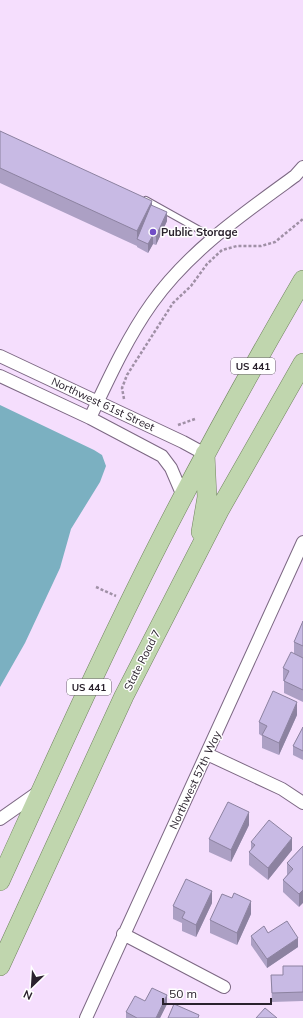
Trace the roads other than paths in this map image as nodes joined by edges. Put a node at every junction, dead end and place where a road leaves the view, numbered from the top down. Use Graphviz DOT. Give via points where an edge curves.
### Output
graph roads {
  1 [pos="303,167"];
  2 [pos="141,197"];
  3 [pos="214,238"];
  4 [pos="303,280"];
  5 [pos="0,356"];
  6 [pos="303,363"];
  7 [pos="0,376"];
  8 [pos="98,401"];
  9 [pos="90,418"];
  10 [pos="205,454"];
  11 [pos="183,496"];
  12 [pos="303,542"];
  13 [pos="195,556"];
  14 [pos="207,754"];
  15 [pos="42,789"];
  16 [pos="303,803"];
  17 [pos="0,819"];
  18 [pos="0,881"];
  19 [pos="123,934"];
  20 [pos="0,966"];
  21 [pos="224,987"];
  22 [pos="86,1018"];
  1 -- 3 [label="street" via="295,176"];
  2 -- 3 [label="lane"];
  3 -- 8 [label="street" via="178,272 152,303 128,342"];
  4 -- 10 [label="main road, US 441"];
  5 -- 8 [label="street, Northwest 61st Street"];
  6 -- 13 [label="main road, State Road 7 / US 441"];
  7 -- 9 [label="street, Northwest 61st Street"];
  8 -- 9 [label="street"];
  8 -- 10 [label="street, Northwest 61st Street"];
  9 -- 11 [label="street, Northwest 61st Street" via="162,456 172,468"];
  10 -- 11 [label="main road, US 441"];
  10 -- 13 [label="main road" via="206,510"];
  11 -- 15 [label="main road, US 441"];
  12 -- 14 [label="street, Northwest 57th Way"];
  13 -- 20 [label="main road, State Road 7 / US 441" via="124,696"];
  14 -- 16 [label="street" via="282,789"];
  14 -- 19 [label="street, Northwest 57th Way"];
  15 -- 17 [label="street"];
  15 -- 18 [label="main road, US 441"];
  19 -- 21 [label="street"];
  19 -- 22 [label="street, Northwest 57th Way"];
}
